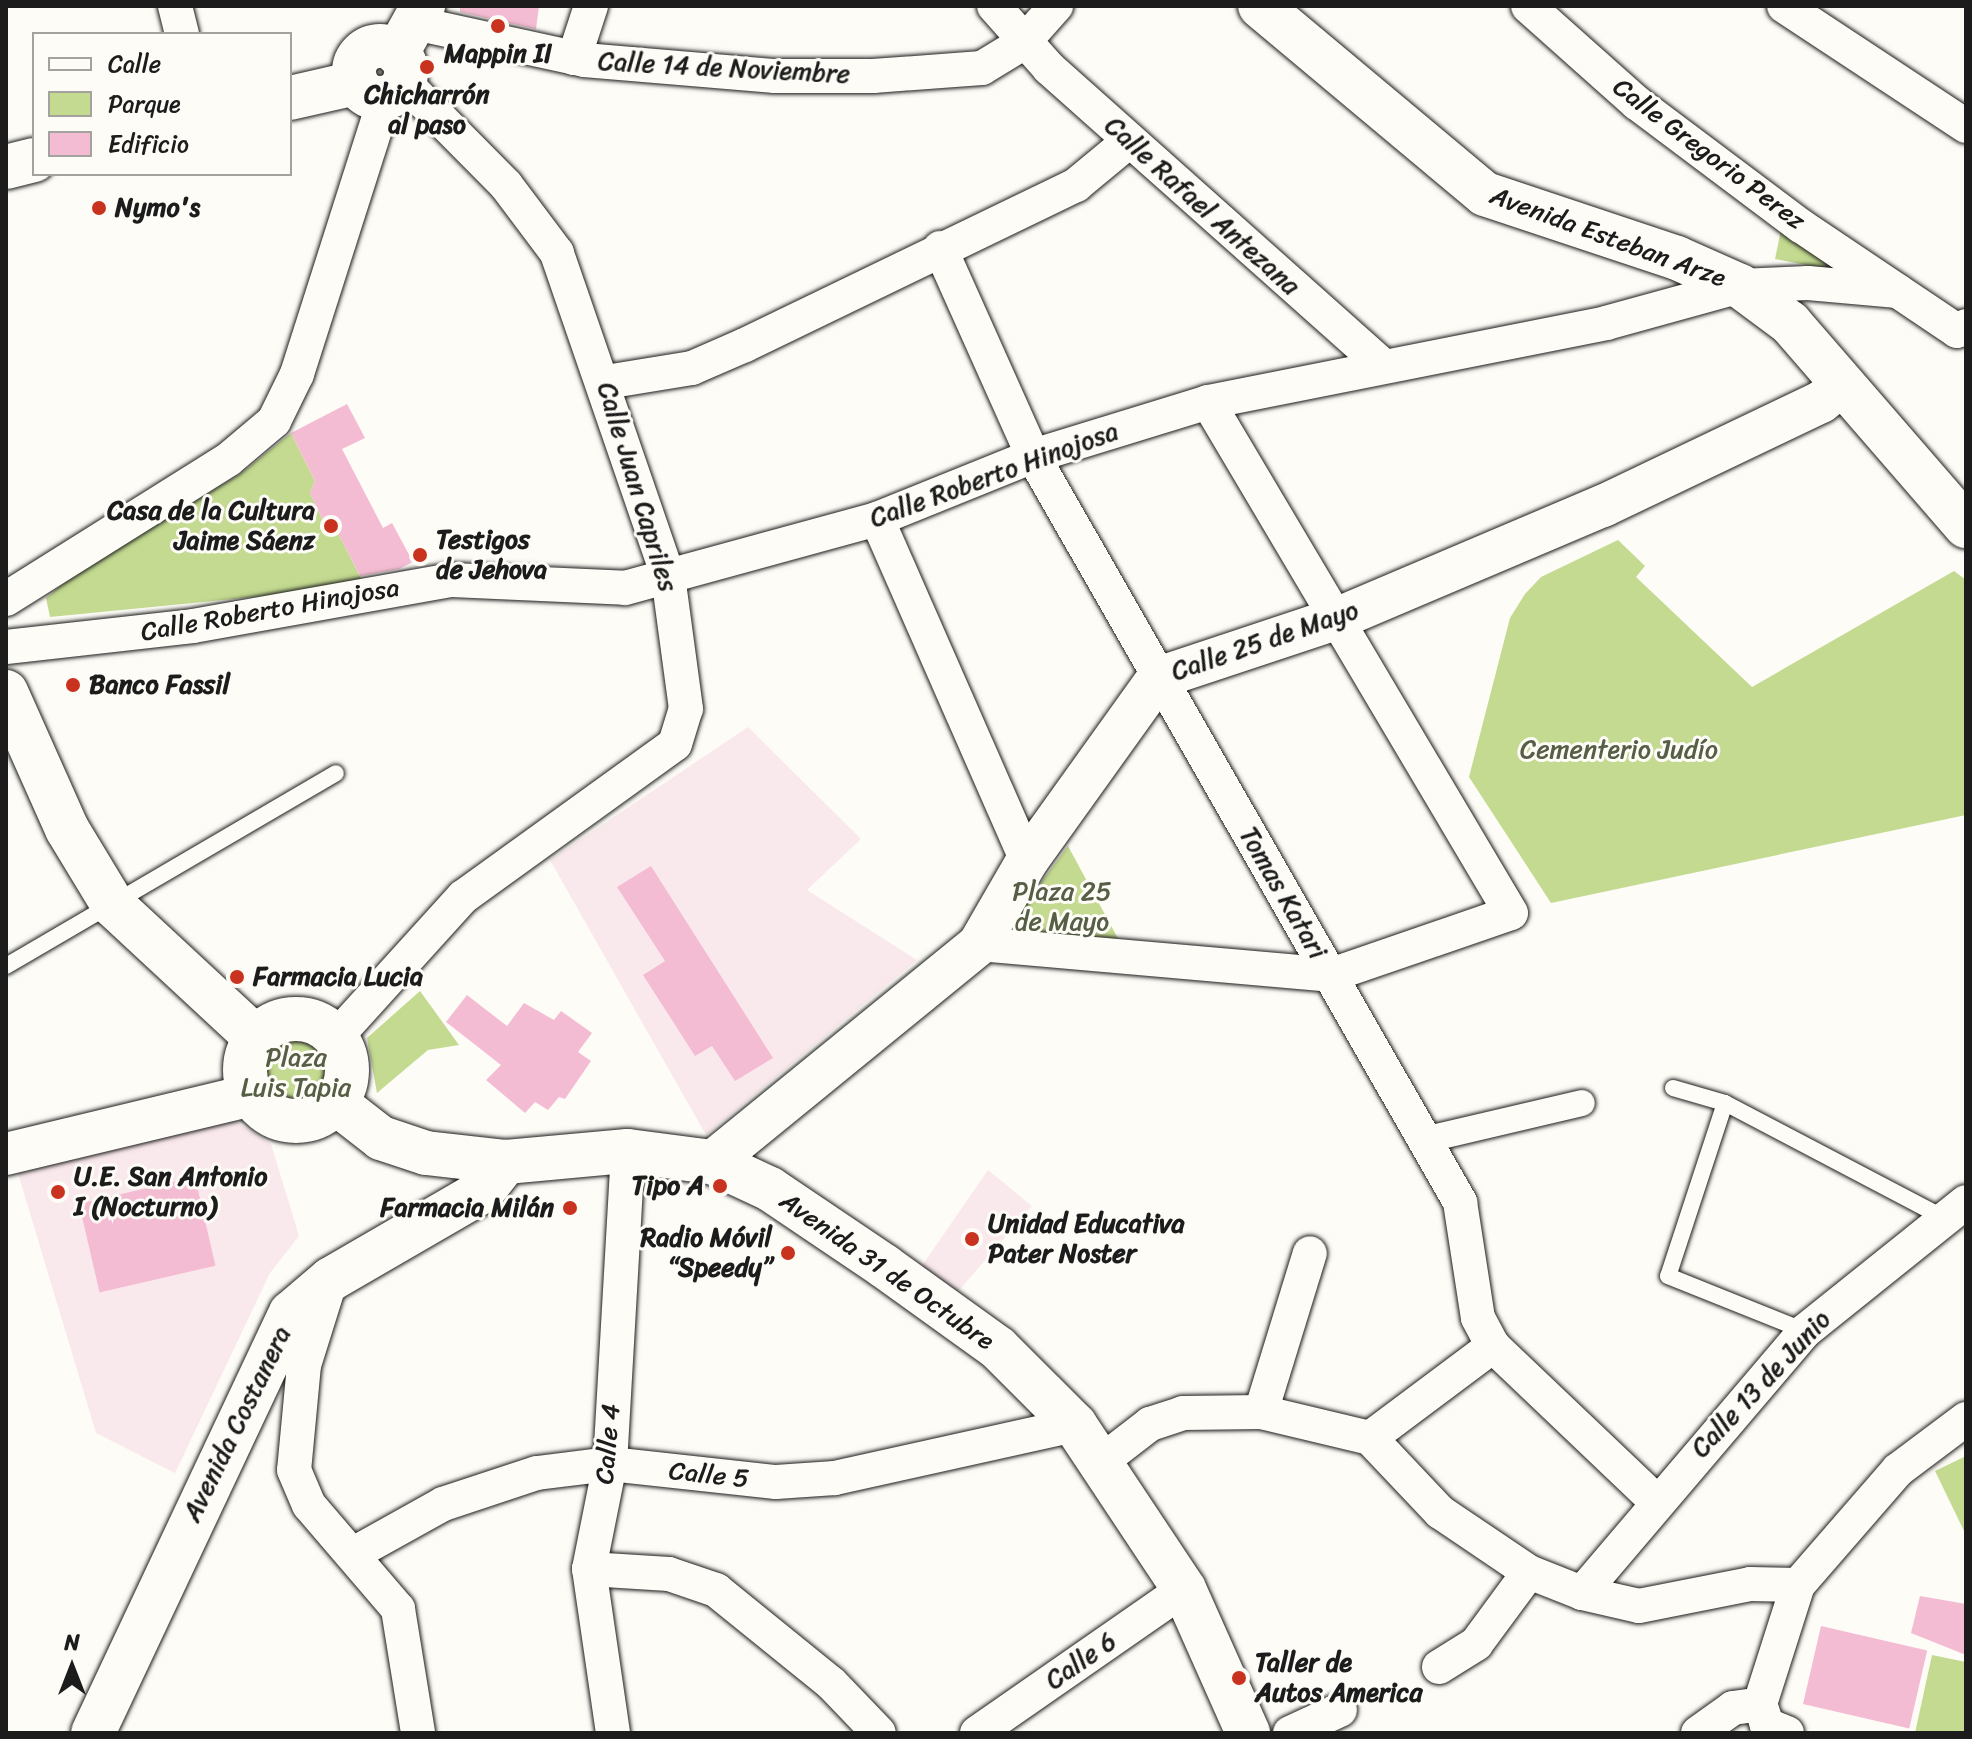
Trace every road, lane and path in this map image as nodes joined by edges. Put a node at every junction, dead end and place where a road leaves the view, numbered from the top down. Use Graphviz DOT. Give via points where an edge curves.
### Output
graph roads {
  1 [pos="175,6"];
  2 [pos="591,6"];
  3 [pos="994,6"];
  4 [pos="1056,6"];
  5 [pos="1260,6"];
  6 [pos="1528,6"];
  7 [pos="1784,6"];
  8 [pos="182,32"];
  9 [pos="1023,43"];
  10 [pos="397,58"];
  11 [pos="574,58"];
  12 [pos="292,97"];
  13 [pos="1966,126"];
  14 [pos="1128,142"];
  15 [pos="32,160"];
  16 [pos="6,167"];
  17 [pos="940,248"];
  18 [pos="1740,286"];
  19 [pos="1898,291"];
  20 [pos="1966,326"];
  21 [pos="1383,366"];
  22 [pos="606,382"];
  23 [pos="1844,384"];
  24 [pos="1208,402"];
  25 [pos="1033,456"];
  26 [pos="877,519"];
  27 [pos="1966,526"];
  28 [pos="668,576"];
  29 [pos="6,599"];
  30 [pos="1341,617"];
  31 [pos="6,647"];
  32 [pos="1158,678"];
  33 [pos="6,692"];
  34 [pos="336,773"];
  35 [pos="1027,861"];
  36 [pos="113,905"];
  37 [pos="979,944"];
  38 [pos="6,966"];
  39 [pos="1331,975"];
  40 [pos="336,1037"];
  41 [pos="256,1038"];
  42 [pos="1673,1088"];
  43 [pos="251,1095"];
  44 [pos="336,1103"];
  45 [pos="1582,1103"];
  46 [pos="1725,1103"];
  47 [pos="1424,1140"];
  48 [pos="628,1151"];
  49 [pos="6,1154"];
  50 [pos="506,1162"];
  51 [pos="712,1162"];
  52 [pos="1954,1210"];
  53 [pos="1310,1253"];
  54 [pos="331,1279"];
  55 [pos="1805,1331"];
  56 [pos="1493,1346"];
  57 [pos="1261,1412"];
  58 [pos="1966,1419"];
  59 [pos="1075,1425"];
  60 [pos="1370,1438"];
  61 [pos="1102,1461"];
  62 [pos="610,1464"];
  63 [pos="1656,1501"];
  64 [pos="355,1553"];
  65 [pos="589,1569"];
  66 [pos="1529,1572"];
  67 [pos="1798,1585"];
  68 [pos="1184,1589"];
  69 [pos="1582,1593"];
  70 [pos="1439,1667"];
  71 [pos="119,1668"];
  72 [pos="1340,1710"];
  73 [pos="1770,1724"];
  74 [pos="93,1733"];
  75 [pos="118,1733"];
  76 [pos="418,1733"];
  77 [pos="613,1733"];
  78 [pos="879,1733"];
  79 [pos="977,1733"];
  80 [pos="1248,1733"];
  81 [pos="1290,1733"];
  82 [pos="1698,1733"];
  1 -- 8 [label="street"];
  2 -- 11 [label="street"];
  3 -- 9 [label="street, Calle Rafael Antezana"];
  4 -- 9 [label="street, Calle 14 de Noviembre"];
  5 -- 18 [label="main road, Avenida Esteban Arze" via="1485,194"];
  6 -- 19 [label="street, Calle Gregorio Perez" via="1637,103"];
  7 -- 13 [label="street"];
  9 -- 11 [label="street, Calle 14 de Noviembre" via="982,68 873,76 775,76"];
  9 -- 14 [label="street, Calle Rafael Antezana"];
  10 -- 11 [label="street, Calle 14 de Noviembre"];
  10 -- 12 [label="main road"];
  10 -- 22 [label="street, Calle Juan Capriles" via="557,253"];
  10 -- 29 [label="street" via="297,374 274,421 229,459"];
  14 -- 17 [label="street" via="1076,185"];
  14 -- 21 [label="street, Calle Rafael Antezana"];
  15 -- 16 [label="main road"];
  17 -- 22 [label="street" via="692,368"];
  17 -- 25 [label="street, Tomas Katari"];
  18 -- 19 [label="street, Calle Roberto Hinojosa" via="1808,283"];
  18 -- 21 [label="street, Calle Roberto Hinojosa" via="1606,323"];
  18 -- 23 [label="main road, Avenida Esteban Arze" via="1790,323"];
  19 -- 20 [label="street, Calle Roberto Hinojosa" via="1957,331"];
  21 -- 24 [label="street, Calle Roberto Hinojosa"];
  22 -- 28 [label="street, Calle Juan Capriles"];
  23 -- 27 [label="main road, Avenida Esteban Arze"];
  23 -- 30 [label="street, Calle 25 de Mayo" via="1821,402 1603,506"];
  24 -- 25 [label="street, Calle Roberto Hinojosa"];
  24 -- 30 [label="street"];
  25 -- 26 [label="street, Calle Roberto Hinojosa"];
  25 -- 32 [label="street, Tomas Katari"];
  26 -- 28 [label="street, Calle Roberto Hinojosa"];
  26 -- 35 [label="street"];
  28 -- 31 [label="street, Calle Roberto Hinojosa" via="606,589 452,580 193,626"];
  28 -- 40 [label="street, Calle Juan Capriles" via="686,709 675,744 463,897"];
  30 -- 32 [label="street, Calle 25 de Mayo"];
  30 -- 39 [label="street" via="1511,913"];
  32 -- 35 [label="street, Calle 25 de Mayo"];
  32 -- 39 [label="street, Tomas Katari"];
  33 -- 36 [label="main road" via="67,829"];
  34 -- 36 [label="lane"];
  35 -- 37 [label="street, Calle 25 de Mayo"];
  36 -- 38 [label="lane"];
  36 -- 41 [label="main road"];
  37 -- 39 [label="street"];
  37 -- 51 [label="street, Calle 25 de Mayo"];
  39 -- 47 [label="street, Tomas Katari"];
  40 -- 41 [label="main road" via="305,1019 270,1026"];
  40 -- 44 [label="main road" via="348,1070"];
  41 -- 43 [label="main road" via="245,1076"];
  42 -- 46 [label="lane"];
  43 -- 44 [label="main road" via="264,1110 292,1120 321,1115"];
  43 -- 49 [label="street"];
  44 -- 50 [label="main road, Avenida 31 de Octubre" via="381,1138 426,1153"];
  45 -- 47 [label="street"];
  46 -- 52 [label="lane"];
  46 -- 55 [label="lane" via="1668,1276"];
  47 -- 56 [label="street, Tomas Katari" via="1460,1202 1478,1318"];
  48 -- 50 [label="main road, Avenida 31 de Octubre"];
  48 -- 51 [label="main road, Avenida 31 de Octubre"];
  48 -- 62 [label="street, Calle 4"];
  50 -- 54 [label="main road, Avenida Costanera" via="483,1191"];
  51 -- 59 [label="main road, Avenida 31 de Octubre" via="770,1189 998,1348"];
  52 -- 55 [label="street, Calle 13 de Junio"];
  53 -- 57 [label="street"];
  54 -- 64 [label="street" via="304,1365 294,1470 309,1505"];
  54 -- 71 [label="main road, Avenida Costanera" via="291,1313"];
  55 -- 63 [label="street, Calle 13 de Junio"];
  56 -- 60 [label="street"];
  56 -- 63 [label="street, Tomas Katari"];
  57 -- 60 [label="street"];
  57 -- 61 [label="street" via="1183,1413 1150,1424"];
  58 -- 67 [label="street" via="1898,1470"];
  59 -- 61 [label="main road, Avenida 31 de Octubre"];
  59 -- 62 [label="street, Calle 5" via="835,1478 776,1482"];
  60 -- 66 [label="street" via="1440,1512"];
  61 -- 68 [label="main road, Avenida 31 de Octubre"];
  62 -- 64 [label="street, Calle 5" via="482,1487"];
  62 -- 65 [label="street, Calle 4"];
  63 -- 69 [label="street, Calle 13 de Junio"];
  64 -- 76 [label="street" via="398,1609"];
  65 -- 77 [label="street, Calle 4"];
  65 -- 78 [label="street" via="669,1574 716,1590 831,1683"];
  66 -- 69 [label="street"];
  66 -- 70 [label="street" via="1476,1644"];
  67 -- 69 [label="street" via="1750,1584 1639,1606"];
  67 -- 73 [label="street"];
  68 -- 79 [label="street, Calle 6"];
  68 -- 80 [label="main road, Avenida 31 de Octubre"];
  71 -- 74 [label="main road, Avenida Costanera"];
  71 -- 75 [label="lane"];
  72 -- 81 [label="street"];
  73 -- 82 [label="street" via="1733,1708"];
}
